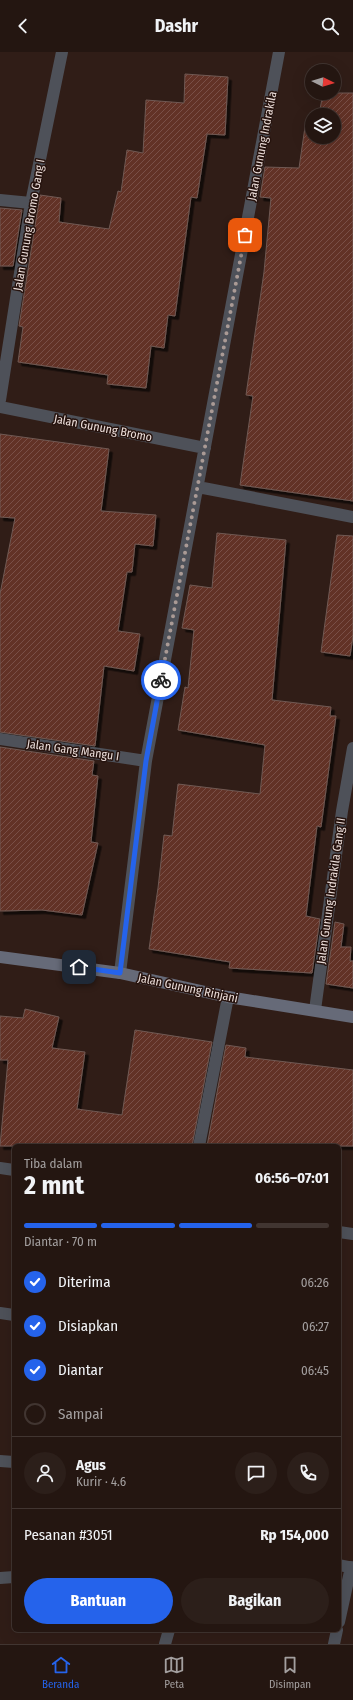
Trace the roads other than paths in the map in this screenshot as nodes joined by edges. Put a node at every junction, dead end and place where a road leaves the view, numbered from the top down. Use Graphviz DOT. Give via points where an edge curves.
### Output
graph roads {
  1 [pos="62,52"];
  2 [pos="279,52"];
  3 [pos="0,200"];
  4 [pos="31,203"];
  5 [pos="0,400"];
  6 [pos="0,407"];
  7 [pos="205,448"];
  8 [pos="198,487"];
  9 [pos="353,517"];
  10 [pos="0,739"];
  11 [pos="353,748"];
  12 [pos="146,761"];
  13 [pos="348,812"];
  14 [pos="0,957"];
  15 [pos="120,973"];
  16 [pos="228,997"];
  17 [pos="315,1010"];
  18 [pos="353,1017"];
  19 [pos="199,1144"];
  20 [pos="0,1168"];
  21 [pos="12,1170"];
  22 [pos="341,1232"];
  23 [pos="353,1234"];
  24 [pos="0,1313"];
  25 [pos="12,1315"];
  26 [pos="0,1461"];
  27 [pos="12,1462"];
  28 [pos="341,1565"];
  29 [pos="352,1568"];
  30 [pos="12,1576"];
  31 [pos="0,1578"];
  32 [pos="341,1614"];
  33 [pos="169,1632"];
  34 [pos="337,1632"];
  35 [pos="166,1644"];
  36 [pos="334,1644"];
  1 -- 4 [label="street, Jalan Gunung Bromo Gang I"];
  2 -- 7 [label="street, Jalan Gunung Indrakila"];
  3 -- 4 [label="street"];
  4 -- 5 [label="street, Jalan Gunung Bromo Gang I"];
  6 -- 7 [label="street, Jalan Gunung Bromo"];
  7 -- 8 [label="street, Jalan Gunung Indrakila"];
  8 -- 9 [label="street"];
  8 -- 12 [label="street, Jalan Gunung Indrakila"];
  10 -- 12 [label="street, Jalan Gang Mangu I"];
  11 -- 13 [label="street, Jalan Gunung Indrakila Gang II"];
  12 -- 15 [label="street, Jalan Gunung Indrakila"];
  13 -- 17 [label="street, Jalan Gunung Indrakila Gang II"];
  14 -- 15 [label="street, Jalan Gunung Rinjani"];
  15 -- 16 [label="street, Jalan Gunung Rinjani"];
  16 -- 17 [label="street, Jalan Gunung Rinjani"];
  16 -- 19 [label="street"];
  17 -- 18 [label="street, Jalan Gunung Rinjani"];
  20 -- 21 [label="street"];
  22 -- 23 [label="street"];
  24 -- 25 [label="street"];
  26 -- 27 [label="street"];
  28 -- 29 [label="street"];
  29 -- 32 [label="street"];
  30 -- 31 [label="street"];
  33 -- 35 [label="street"];
  34 -- 36 [label="street"];
}
